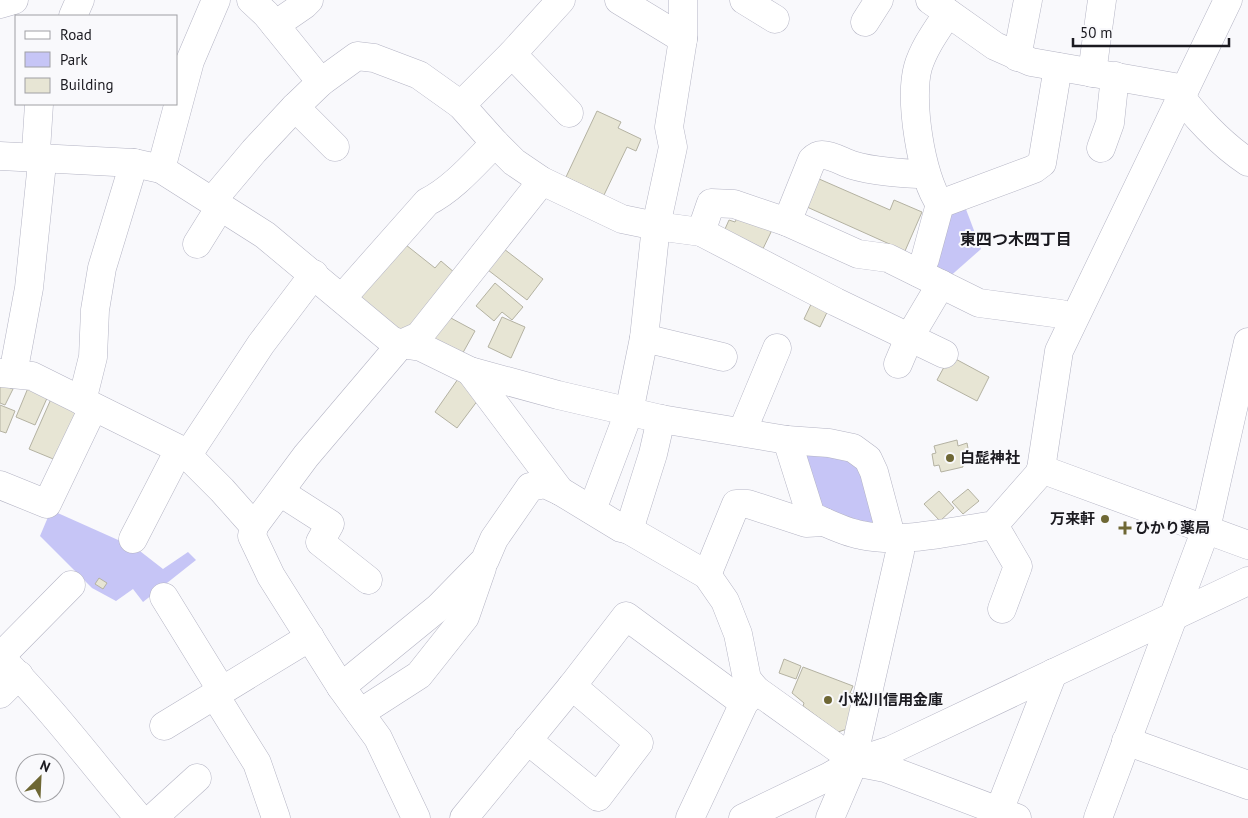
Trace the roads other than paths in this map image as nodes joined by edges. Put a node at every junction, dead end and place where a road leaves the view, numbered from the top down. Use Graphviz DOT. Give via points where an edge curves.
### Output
graph roads {
  1 [pos="14,0"];
  2 [pos="80,0"];
  3 [pos="216,0"];
  4 [pos="309,0"];
  5 [pos="561,0"];
  6 [pos="619,0"];
  7 [pos="683,0"];
  8 [pos="744,0"];
  9 [pos="1028,0"];
  10 [pos="1102,0"];
  11 [pos="1228,0"];
  12 [pos="0,4"];
  13 [pos="939,7"];
  14 [pos="267,10"];
  15 [pos="73,15"];
  16 [pos="775,19"];
  17 [pos="683,39"];
  18 [pos="512,54"];
  19 [pos="1017,57"];
  20 [pos="1058,67"];
  21 [pos="1104,74"];
  22 [pos="321,82"];
  23 [pos="1181,97"];
  24 [pos="39,105"];
  25 [pos="461,105"];
  26 [pos="296,107"];
  27 [pos="569,113"];
  28 [pos="495,143"];
  29 [pos="335,147"];
  30 [pos="1102,148"];
  31 [pos="0,156"];
  32 [pos="40,158"];
  33 [pos="1248,162"];
  34 [pos="134,163"];
  35 [pos="161,169"];
  36 [pos="926,174"];
  37 [pos="542,181"];
  38 [pos="216,204"];
  39 [pos="940,204"];
  40 [pos="787,222"];
  41 [pos="656,226"];
  42 [pos="700,232"];
  43 [pos="197,244"];
  44 [pos="314,274"];
  45 [pos="930,279"];
  46 [pos="342,298"];
  47 [pos="1074,318"];
  48 [pos="644,338"];
  49 [pos="909,338"];
  50 [pos="1248,342"];
  51 [pos="401,344"];
  52 [pos="777,348"];
  53 [pos="944,354"];
  54 [pos="723,357"];
  55 [pos="898,364"];
  56 [pos="470,371"];
  57 [pos="6,373"];
  58 [pos="88,405"];
  59 [pos="629,412"];
  60 [pos="661,419"];
  61 [pos="742,432"];
  62 [pos="787,440"];
  63 [pos="183,453"];
  64 [pos="1040,470"];
  65 [pos="0,485"];
  66 [pos="560,491"];
  67 [pos="280,492"];
  68 [pos="592,510"];
  69 [pos="824,522"];
  70 [pos="994,525"];
  71 [pos="254,526"];
  72 [pos="1206,528"];
  73 [pos="629,530"];
  74 [pos="133,539"];
  75 [pos="897,539"];
  76 [pos="1248,544"];
  77 [pos="485,560"];
  78 [pos="707,575"];
  79 [pos="368,580"];
  80 [pos="1248,580"];
  81 [pos="70,585"];
  82 [pos="164,597"];
  83 [pos="22,607"];
  84 [pos="1002,609"];
  85 [pos="1172,617"];
  86 [pos="0,631"];
  87 [pos="310,637"];
  88 [pos="5,671"];
  89 [pos="1053,673"];
  90 [pos="572,686"];
  91 [pos="341,687"];
  92 [pos="219,691"];
  93 [pos="750,697"];
  94 [pos="360,713"];
  95 [pos="164,726"];
  96 [pos="528,740"];
  97 [pos="1126,741"];
  98 [pos="854,762"];
  99 [pos="197,778"];
  100 [pos="1248,785"];
  101 [pos="1008,815"];
  102 [pos="139,818"];
  103 [pos="153,818"];
  104 [pos="276,818"];
  105 [pos="416,818"];
  106 [pos="464,818"];
  107 [pos="690,818"];
  108 [pos="744,818"];
  109 [pos="830,818"];
  110 [pos="1098,818"];
  1 -- 12 [label="street"];
  2 -- 15 [label="street"];
  3 -- 35 [label="street" via="190,61"];
  4 -- 14 [label="street" via="304,5"];
  5 -- 18 [label="street"];
  6 -- 17 [label="street"];
  7 -- 17 [label="street"];
  8 -- 16 [label="street"];
  9 -- 19 [label="street"];
  10 -- 21 [label="street"];
  11 -- 23 [label="street"];
  13 -- 19 [label="street" via="995,46"];
  13 -- 36 [label="street" via="930,41 918,66 914,90 915,117"];
  14 -- 22 [label="street"];
  17 -- 41 [label="street" via="669,127 673,147"];
  18 -- 25 [label="street"];
  18 -- 27 [label="street"];
  19 -- 20 [label="street"];
  20 -- 21 [label="street"];
  20 -- 39 [label="street" via="1042,163 1034,170"];
  21 -- 23 [label="street" via="1174,87"];
  21 -- 30 [label="street" via="1110,123"];
  22 -- 25 [label="street" via="357,56 374,58 419,75"];
  22 -- 26 [label="street"];
  23 -- 33 [label="street" via="1188,108"];
  23 -- 47 [label="street"];
  24 -- 32 [label="street" via="36,151"];
  25 -- 28 [label="street"];
  26 -- 29 [label="street"];
  26 -- 38 [label="street" via="254,151"];
  28 -- 37 [label="street" via="514,162"];
  28 -- 46 [label="street" via="466,172 427,202"];
  31 -- 32 [label="street"];
  32 -- 34 [label="street"];
  32 -- 57 [label="street" via="29,288"];
  34 -- 35 [label="street"];
  34 -- 58 [label="street" via="102,268 95,310"];
  35 -- 38 [label="street"];
  36 -- 39 [label="street"];
  36 -- 40 [label="street" via="854,166 828,156 817,156 812,160"];
  37 -- 41 [label="street" via="622,219"];
  37 -- 51 [label="street" via="419,336"];
  38 -- 43 [label="street"];
  38 -- 44 [label="street" via="265,235"];
  39 -- 45 [label="street" via="925,259"];
  40 -- 42 [label="street" via="734,204 711,202"];
  40 -- 45 [label="street" via="858,254 888,258"];
  41 -- 42 [label="street"];
  41 -- 48 [label="street"];
  42 -- 49 [label="street"];
  44 -- 46 [label="street"];
  44 -- 63 [label="street"];
  45 -- 47 [label="street" via="979,303"];
  45 -- 49 [label="street"];
  46 -- 51 [label="street" via="391,340"];
  47 -- 64 [label="street" via="1059,351"];
  48 -- 54 [label="street"];
  48 -- 59 [label="street"];
  49 -- 53 [label="street"];
  49 -- 55 [label="street"];
  50 -- 72 [label="street"];
  51 -- 56 [label="street" via="421,347"];
  51 -- 67 [label="street" via="306,456"];
  52 -- 61 [label="street"];
  56 -- 59 [label="street"];
  56 -- 66 [label="street"];
  57 -- 58 [label="street" via="32,376"];
  58 -- 63 [label="street"];
  58 -- 65 [label="street" via="47,504"];
  59 -- 60 [label="street"];
  59 -- 68 [label="street"];
  60 -- 61 [label="street"];
  60 -- 73 [label="street"];
  61 -- 62 [label="street"];
  62 -- 69 [label="street" via="811,516"];
  62 -- 75 [label="street" via="853,448 868,459 890,532"];
  63 -- 71 [label="street"];
  63 -- 74 [label="street"];
  64 -- 70 [label="street"];
  64 -- 72 [label="street"];
  66 -- 68 [label="street"];
  66 -- 77 [label="street" via="545,484 530,487 494,540"];
  67 -- 71 [label="street"];
  67 -- 79 [label="street" via="330,524 320,542"];
  68 -- 73 [label="street"];
  69 -- 75 [label="street" via="861,535"];
  69 -- 78 [label="street" via="806,523 748,504 736,504"];
  70 -- 75 [label="street"];
  70 -- 84 [label="street" via="1018,566"];
  71 -- 87 [label="street" via="252,536 271,576"];
  72 -- 76 [label="street"];
  72 -- 85 [label="street"];
  73 -- 78 [label="street"];
  75 -- 98 [label="street" via="900,552"];
  77 -- 91 [label="street" via="439,607"];
  77 -- 94 [label="street" via="465,616 419,675"];
  78 -- 93 [label="street" via="725,602 738,634"];
  80 -- 85 [label="street"];
  81 -- 88 [label="street"];
  82 -- 92 [label="street"];
  83 -- 86 [label="street"];
  85 -- 89 [label="street"];
  85 -- 97 [label="street"];
  87 -- 91 [label="street"];
  87 -- 92 [label="street"];
  88 -- 102 [label="street" via="52,710"];
  89 -- 98 [label="street" via="891,750"];
  89 -- 101 [label="street"];
  90 -- 93 [label="street" via="626,616"];
  90 -- 96 [label="street"];
  90 -- 96 [label="street" via="639,742 598,798"];
  91 -- 94 [label="street"];
  92 -- 95 [label="street"];
  92 -- 104 [label="street" via="219,702 257,763"];
  93 -- 98 [label="street" via="837,748"];
  93 -- 107 [label="street"];
  94 -- 105 [label="street" via="378,738"];
  96 -- 106 [label="street"];
  97 -- 100 [label="street"];
  97 -- 110 [label="street"];
  98 -- 101 [label="street" via="885,768"];
  98 -- 108 [label="street"];
  98 -- 109 [label="street"];
  99 -- 103 [label="street"];
}
